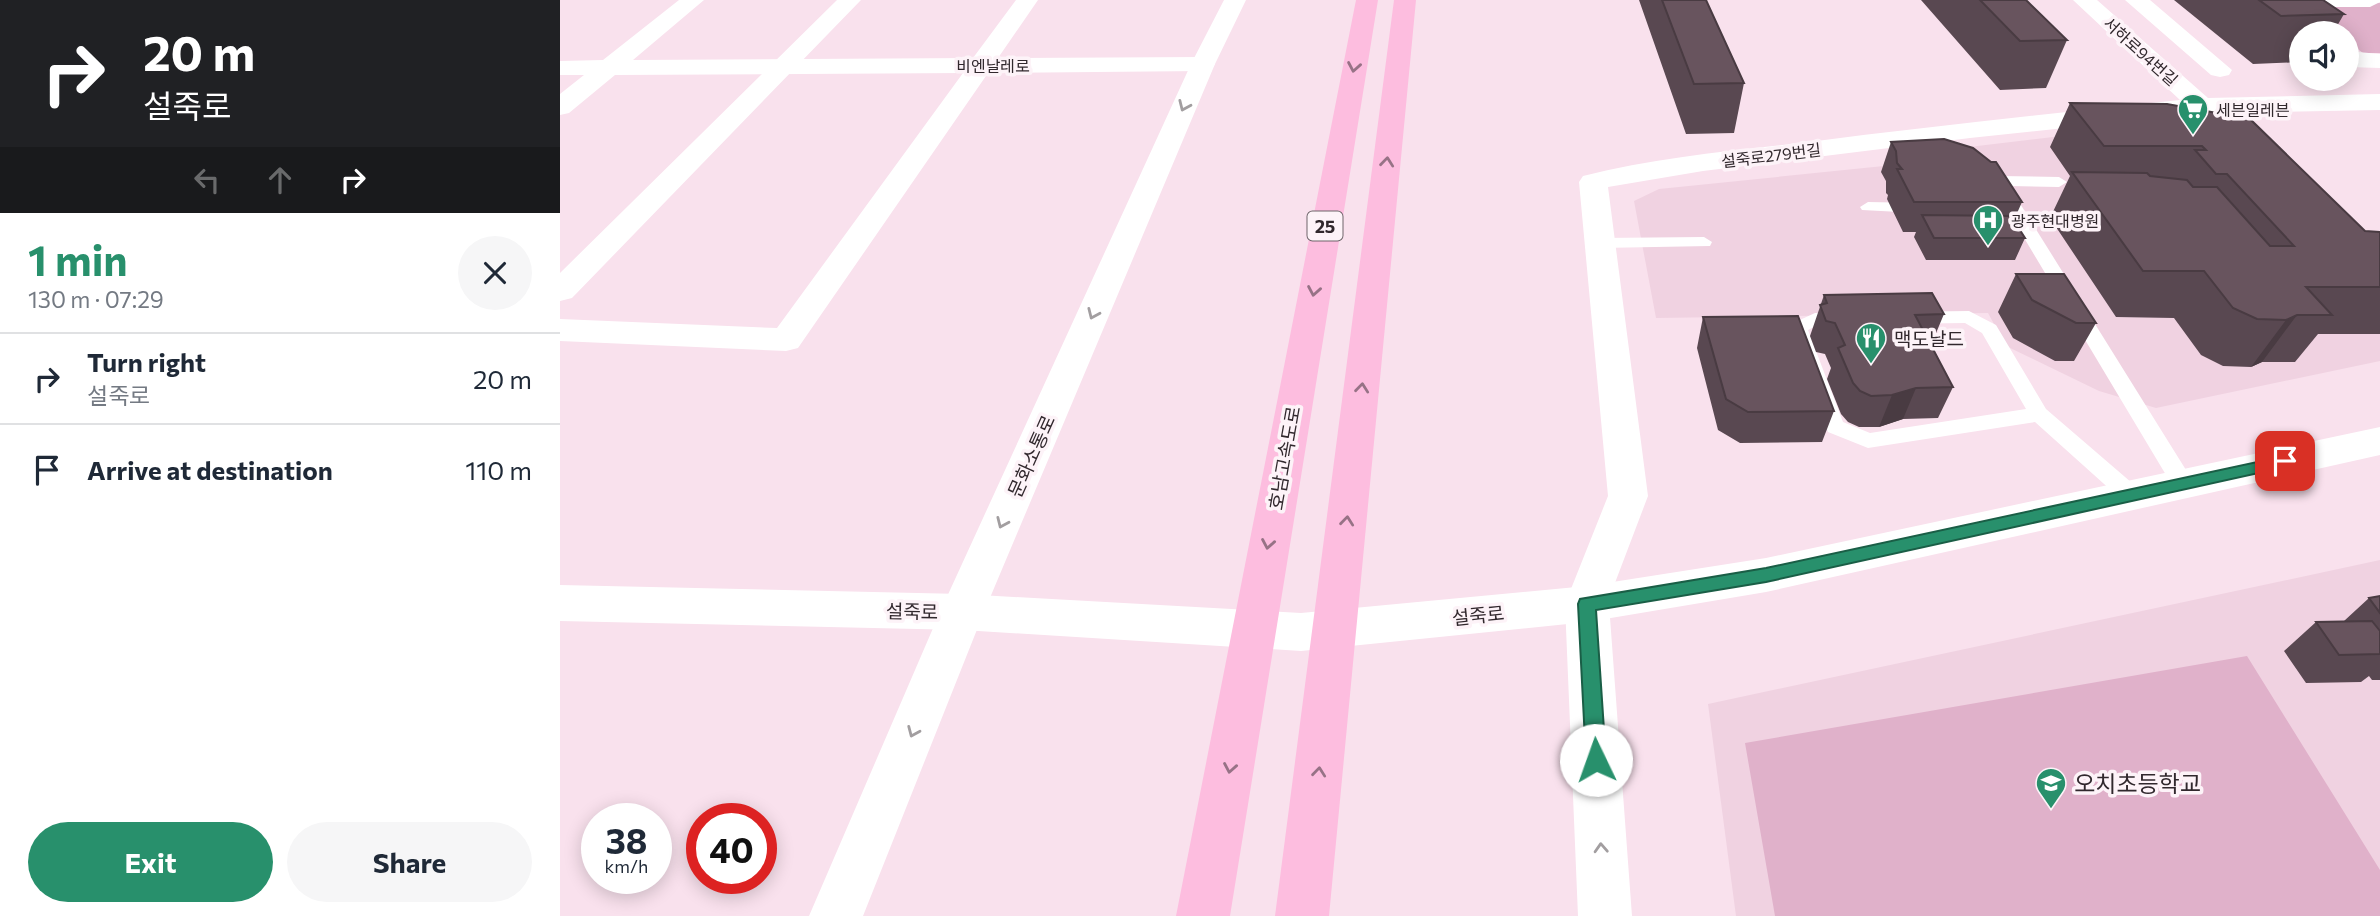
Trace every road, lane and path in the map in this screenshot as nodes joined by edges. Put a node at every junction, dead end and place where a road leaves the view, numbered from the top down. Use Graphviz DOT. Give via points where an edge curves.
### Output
graph roads {
  1 [pos="693,0"];
  2 [pos="850,0"];
  3 [pos="1027,0"];
  4 [pos="1235,0"];
  5 [pos="1367,0"];
  6 [pos="1405,0"];
  7 [pos="2084,0"];
  8 [pos="2136,0"];
  9 [pos="2370,0"];
  10 [pos="2268,1"];
  11 [pos="2296,21"];
  12 [pos="2359,61"];
  13 [pos="2380,61"];
  14 [pos="1203,64"];
  15 [pos="981,65"];
  16 [pos="783,66"];
  17 [pos="560,68"];
  18 [pos="609,68"];
  19 [pos="2220,70"];
  20 [pos="2380,102"];
  21 [pos="2202,106"];
  22 [pos="560,107"];
  23 [pos="2232,134"];
  24 [pos="2059,182"];
  25 [pos="1868,207"];
  26 [pos="1935,208"];
  27 [pos="1704,242"];
  28 [pos="1600,243"];
  29 [pos="560,291"];
  30 [pos="560,330"];
  31 [pos="2039,414"];
  32 [pos="2380,440"];
  33 [pos="2183,484"];
  34 [pos="2131,495"];
  35 [pos="560,603"];
  36 [pos="1587,604"];
  37 [pos="962,612"];
  38 [pos="836,916"];
  39 [pos="1203,916"];
  40 [pos="1302,916"];
  41 [pos="1605,916"];
  1 -- 18 [label="street"];
  2 -- 16 [label="street"];
  3 -- 15 [label="street"];
  4 -- 14 [label="street, 문화소통로"];
  5 -- 39 [label="highway, 호남고속도로 / 25, one-way"];
  40 -- 6 [label="highway, one-way"];
  7 -- 21 [label="street, 서하로94번길"];
  8 -- 19 [label="street"];
  9 -- 10 [label="street"];
  10 -- 11 [label="street"];
  12 -- 13 [label="street"];
  14 -- 15 [label="street, 비엔날레로"];
  14 -- 37 [label="street, 문화소통로, one-way"];
  15 -- 16 [label="street, 비엔날레로"];
  15 -- 30 [label="street" via="786,341"];
  16 -- 18 [label="street, 비엔날레로"];
  16 -- 29 [label="street"];
  17 -- 18 [label="street, 비엔날레로"];
  18 -- 22 [label="street"];
  20 -- 21 [label="street, 설죽로279번길"];
  21 -- 23 [label="street, 서하로94번길"];
  21 -- 28 [label="street, 설죽로279번길" via="1624,174 1593,182"];
  24 -- 33 [label="lane" via="1998,181 2009,209"];
  25 -- 26 [label="lane"];
  27 -- 28 [label="lane"];
  28 -- 36 [label="street, 설죽로279번길" via="1628,496"];
  31 -- 31 [label="lane" via="1989,329 1969,317 1815,319 1798,328 1835,427 1868,441"];
  31 -- 34 [label="lane"];
  32 -- 33 [label="street, 설죽로"];
  33 -- 34 [label="street, 설죽로"];
  34 -- 36 [label="street, 설죽로" via="1766,575"];
  35 -- 37 [label="street, 설죽로"];
  36 -- 37 [label="street, 설죽로" via="1300,632"];
  41 -- 36 [label="street, one-way"];
  37 -- 38 [label="street, 문화소통로, one-way"];
}
